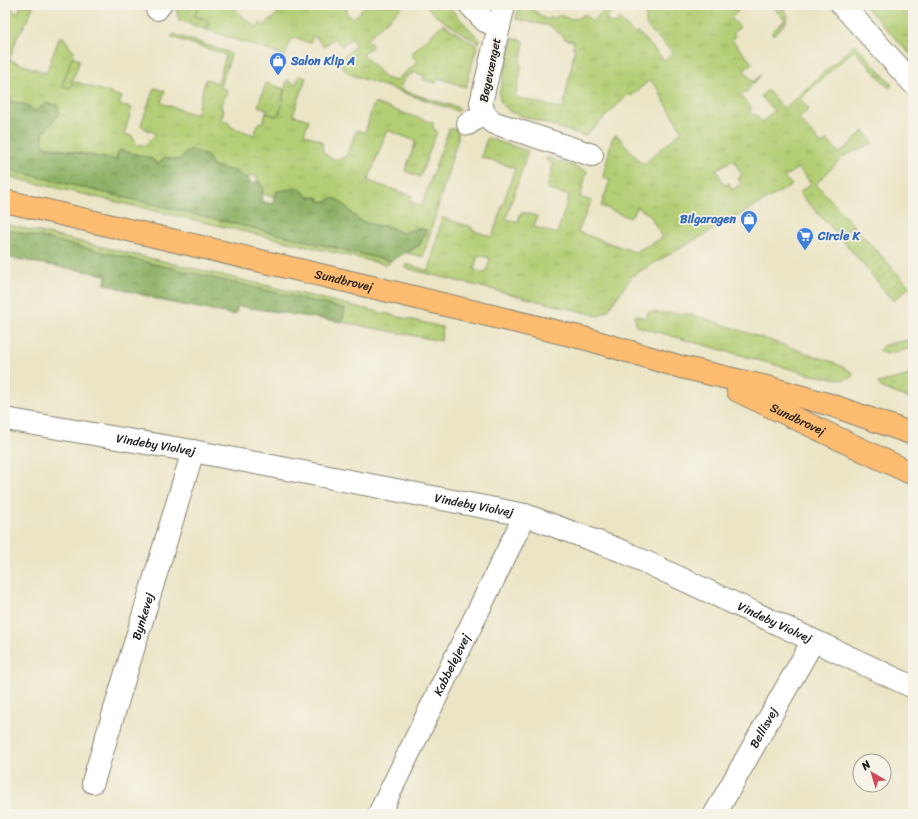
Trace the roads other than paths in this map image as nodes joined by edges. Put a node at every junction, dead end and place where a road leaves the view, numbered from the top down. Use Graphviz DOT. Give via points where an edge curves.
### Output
graph roads {
  1 [pos="470,5"];
  2 [pos="504,5"];
  3 [pos="842,5"];
  4 [pos="499,27"];
  5 [pos="913,83"];
  6 [pos="592,155"];
  7 [pos="5,201"];
  8 [pos="682,367"];
  9 [pos="752,397"];
  10 [pos="5,419"];
  11 [pos="913,434"];
  12 [pos="193,451"];
  13 [pos="913,457"];
  14 [pos="913,474"];
  15 [pos="525,515"];
  16 [pos="813,641"];
  17 [pos="913,687"];
  18 [pos="93,782"];
  19 [pos="379,814"];
  20 [pos="715,814"];
  1 -- 4 [label="street" via="485,21"];
  2 -- 4 [label="street, Bøgevænget"];
  3 -- 5 [label="street"];
  4 -- 6 [label="street, Bøgevænget" via="476,119"];
  7 -- 8 [label="main road, Sundbrovej" via="587,339"];
  8 -- 9 [label="main road, Sundbrovej"];
  8 -- 11 [label="main road, Sundbrovej" via="831,405"];
  9 -- 13 [label="main road"];
  9 -- 14 [label="main road, Sundbrovej"];
  10 -- 12 [label="street, Vindeby Violvej"];
  12 -- 15 [label="street, Vindeby Violvej"];
  12 -- 18 [label="street, Bynkevej"];
  15 -- 16 [label="street, Vindeby Violvej" via="622,551"];
  15 -- 19 [label="street, Kabbelejevej"];
  16 -- 17 [label="street, Vindeby Violvej"];
  16 -- 20 [label="street, Bellisvej"];
}
